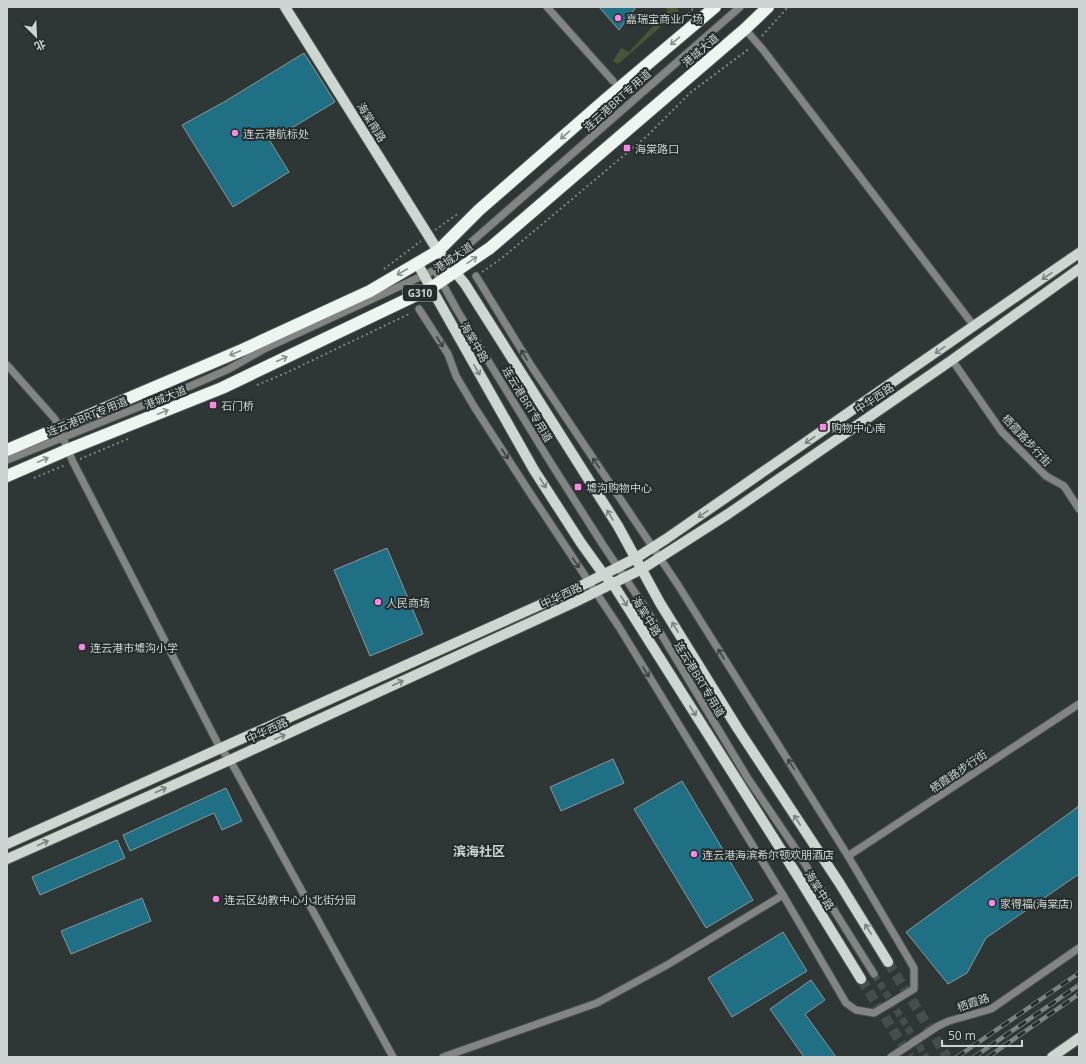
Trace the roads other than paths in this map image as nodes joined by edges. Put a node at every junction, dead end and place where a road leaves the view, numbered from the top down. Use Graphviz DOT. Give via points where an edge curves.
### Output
graph roads {
  1 [pos="286,7"];
  2 [pos="547,7"];
  3 [pos="715,7"];
  4 [pos="740,7"];
  5 [pos="768,7"];
  6 [pos="745,29"];
  7 [pos="613,81"];
  8 [pos="438,251"];
  9 [pos="1079,253"];
  10 [pos="447,262"];
  11 [pos="417,263"];
  12 [pos="1079,269"];
  13 [pos="435,270"];
  14 [pos="456,271"];
  15 [pos="424,275"];
  16 [pos="476,276"];
  17 [pos="441,281"];
  18 [pos="431,288"];
  19 [pos="419,309"];
  20 [pos="974,326"];
  21 [pos="952,360"];
  22 [pos="7,365"];
  23 [pos="61,433"];
  24 [pos="7,450"];
  25 [pos="68,450"];
  26 [pos="7,460"];
  27 [pos="7,476"];
  28 [pos="1079,509"];
  29 [pos="653,548"];
  30 [pos="636,558"];
  31 [pos="660,558"];
  32 [pos="618,568"];
  33 [pos="642,570"];
  34 [pos="604,575"];
  35 [pos="625,578"];
  36 [pos="589,582"];
  37 [pos="613,584"];
  38 [pos="595,592"];
  39 [pos="1079,704"];
  40 [pos="220,748"];
  41 [pos="230,760"];
  42 [pos="7,844"];
  43 [pos="848,856"];
  44 [pos="7,858"];
  45 [pos="783,895"];
  46 [pos="1079,948"];
  47 [pos="888,962"];
  48 [pos="874,974"];
  49 [pos="861,979"];
  50 [pos="1079,1038"];
  51 [pos="393,1057"];
  52 [pos="443,1057"];
  53 [pos="891,1057"];
  54 [pos="1052,1057"];
  1 -- 8 [label="main road, 海棠南路"];
  2 -- 7 [label="street"];
  3 -- 8 [label="highway, 港城大道 / G310, one-way" via="479,210"];
  4 -- 10 [label="street, 连云港BRT专用道"];
  5 -- 6 [label="highway, 港城大道 / G310"];
  14 -- 6 [label="highway, 港城大道 / G310, one-way" via="490,248"];
  6 -- 20 [label="street"];
  8 -- 10 [label="main road, 海棠中路"];
  8 -- 11 [label="highway, 港城大道 / G310"];
  9 -- 20 [label="main road, one-way"];
  10 -- 13 [label="street, 连云港BRT专用道"];
  10 -- 14 [label="main road, 海棠中路"];
  11 -- 15 [label="main road, 海棠中路"];
  11 -- 23 [label="highway, 港城大道 / G310, one-way" via="370,291"];
  12 -- 21 [label="main road, 中华西路"];
  13 -- 15 [label="street, 连云港BRT专用道"];
  13 -- 17 [label="street, 连云港BRT专用道"];
  14 -- 17 [label="highway, 港城大道 / G310"];
  30 -- 14 [label="main road, 海棠中路, one-way"];
  15 -- 18 [label="main road, 海棠中路"];
  15 -- 23 [label="street, 连云港BRT专用道" via="186,388"];
  29 -- 16 [label="street, one-way" via="532,367"];
  17 -- 18 [label="highway, 港城大道 / G310"];
  17 -- 32 [label="street, 连云港BRT专用道"];
  25 -- 18 [label="highway, 港城大道 / G310, one-way" via="222,388"];
  18 -- 34 [label="main road, 海棠中路, one-way" via="534,470"];
  19 -- 36 [label="street, one-way" via="448,354 456,376 475,408"];
  20 -- 29 [label="main road, one-way"];
  21 -- 28 [label="street, 栖霞路步行街" via="1002,432 1046,476 1064,486"];
  21 -- 31 [label="main road, 中华西路"];
  22 -- 23 [label="street" via="55,419"];
  23 -- 24 [label="highway, 港城大道 / G310"];
  23 -- 25 [label="street"];
  23 -- 26 [label="street, 连云港BRT专用道"];
  27 -- 25 [label="highway, 港城大道 / G310, one-way"];
  25 -- 40 [label="street"];
  29 -- 30 [label="main road"];
  29 -- 31 [label="street"];
  30 -- 32 [label="main road"];
  30 -- 33 [label="main road, 海棠中路"];
  31 -- 33 [label="main road, 中华西路"];
  43 -- 31 [label="street, one-way"];
  32 -- 34 [label="main road"];
  32 -- 35 [label="street, 连云港BRT专用道"];
  33 -- 35 [label="main road, 中华西路"];
  47 -- 33 [label="main road, 海棠中路, one-way" via="738,729"];
  34 -- 36 [label="main road"];
  34 -- 37 [label="main road, 海棠中路"];
  35 -- 37 [label="main road, 中华西路"];
  35 -- 48 [label="street, 连云港BRT专用道" via="747,777"];
  36 -- 38 [label="street"];
  36 -- 40 [label="main road"];
  37 -- 38 [label="main road, 中华西路"];
  37 -- 49 [label="main road, 海棠中路, one-way"];
  41 -- 38 [label="main road, 中华西路, one-way"];
  38 -- 45 [label="street, one-way"];
  39 -- 43 [label="street, 栖霞路步行街"];
  40 -- 41 [label="street"];
  40 -- 42 [label="main road"];
  44 -- 41 [label="main road, 中华西路, one-way"];
  41 -- 51 [label="street"];
  43 -- 45 [label="street" via="914,968 914,988 874,1013 856,1010 846,1003"];
  45 -- 52 [label="street" via="667,965 597,1003"];
  46 -- 53 [label="street, 栖霞路" via="991,1009 944,1023"];
  50 -- 54 [label="main road"];
}
